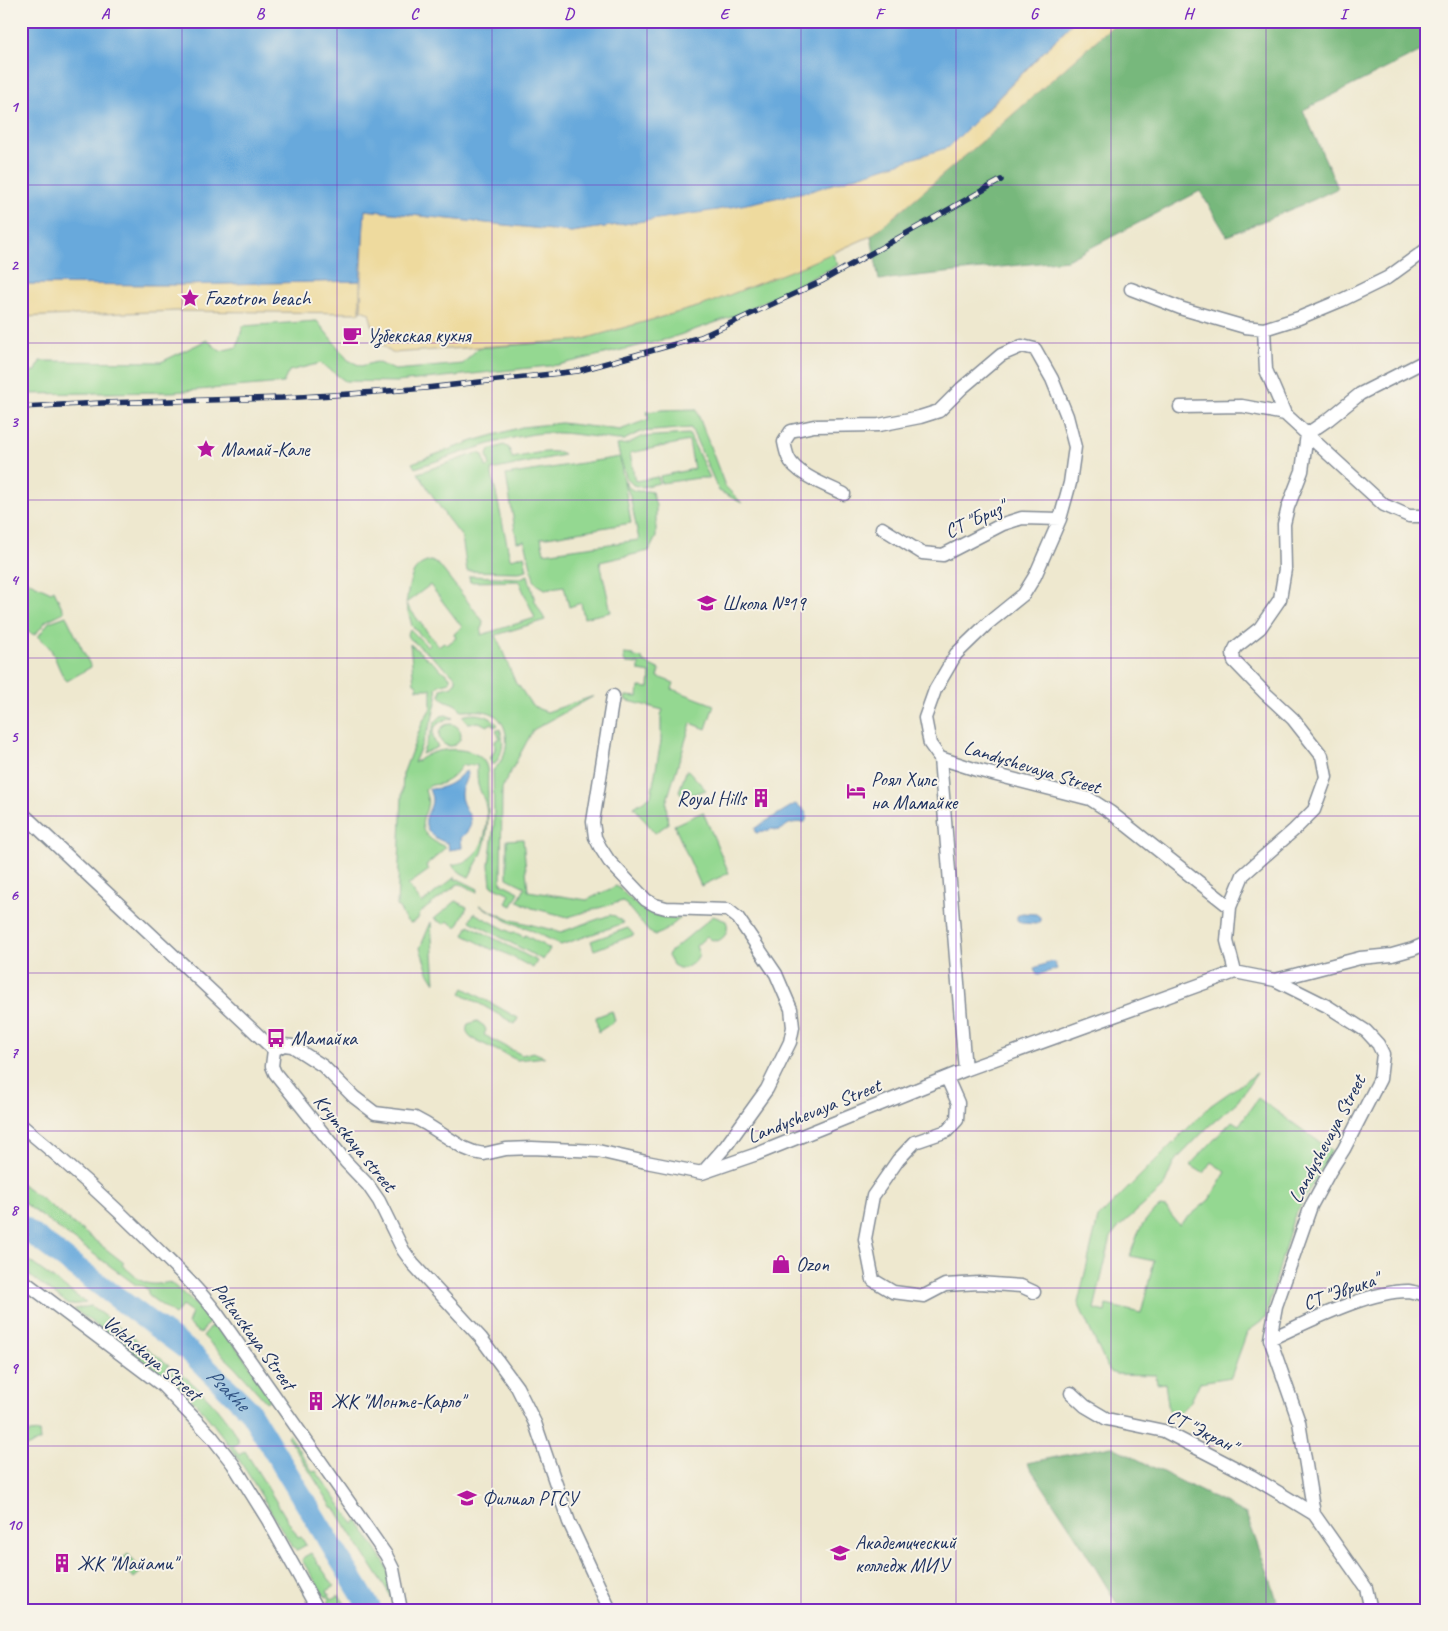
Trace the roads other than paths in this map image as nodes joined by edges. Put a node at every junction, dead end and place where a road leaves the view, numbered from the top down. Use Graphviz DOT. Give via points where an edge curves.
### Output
graph roads {
  1 [pos="1427,248"];
  2 [pos="1132,289"];
  3 [pos="1264,329"];
  4 [pos="1427,360"];
  5 [pos="1180,407"];
  6 [pos="1284,414"];
  7 [pos="1307,434"];
  8 [pos="844,494"];
  9 [pos="1427,516"];
  10 [pos="1060,519"];
  11 [pos="882,528"];
  12 [pos="613,696"];
  13 [pos="940,758"];
  14 [pos="21,812"];
  15 [pos="1230,907"];
  16 [pos="1427,943"];
  17 [pos="1235,972"];
  18 [pos="1275,980"];
  19 [pos="274,1050"];
  20 [pos="965,1070"];
  21 [pos="947,1078"];
  22 [pos="21,1125"];
  23 [pos="702,1173"];
  24 [pos="21,1279"];
  25 [pos="1034,1292"];
  26 [pos="1427,1295"];
  27 [pos="1270,1338"];
  28 [pos="1071,1393"];
  29 [pos="1314,1514"];
  30 [pos="318,1610"];
  31 [pos="401,1610"];
  32 [pos="610,1610"];
  33 [pos="1371,1610"];
  1 -- 3 [label="street" via="1387,278 1299,318"];
  2 -- 3 [label="street" via="1183,309 1245,327"];
  3 -- 6 [label="street" via="1266,370"];
  4 -- 7 [label="street" via="1360,394"];
  5 -- 6 [label="street" via="1242,406"];
  6 -- 7 [label="street"];
  7 -- 9 [label="street" via="1384,505 1409,516"];
  7 -- 15 [label="street" via="1302,471 1284,524 1285,569 1280,599 1260,628 1233,653 1234,661 1293,719 1322,756 1326,777 1314,810 1243,875"];
  8 -- 10 [label="street, Landyshevaya Street" via="799,470 788,458 784,442 791,431 814,426 879,425 920,418 939,411 1001,355 1022,346 1035,350 1052,379 1075,447"];
  10 -- 11 [label="street, СТ \"Бриз\"" via="1022,518 1003,524 943,555 922,553"];
  10 -- 13 [label="street, Landyshevaya Street" via="1024,594 956,654 935,690 925,718 930,744"];
  12 -- 23 [label="street, Landyshevaya Street" via="593,822 600,848 655,906 728,910 738,918 776,974 791,1009 793,1027 790,1042 766,1089 726,1146"];
  13 -- 15 [label="street, Landyshevaya Street" via="1090,799"];
  13 -- 20 [label="street, Landyshevaya Street"];
  14 -- 19 [label="street"];
  15 -- 17 [label="street" via="1227,941"];
  16 -- 18 [label="street, Landyshevaya Street" via="1392,955 1360,958"];
  17 -- 18 [label="street, Landyshevaya Street"];
  17 -- 20 [label="street, Landyshevaya Street"];
  18 -- 27 [label="street, Landyshevaya Street" via="1328,1006 1366,1031 1383,1054 1380,1079 1311,1206 1276,1306"];
  19 -- 23 [label="street" via="284,1045 292,1046 323,1066 375,1113 414,1118 474,1152 484,1154 532,1148 598,1151"];
  19 -- 32 [label="street, Krymskaya street" via="272,1066 275,1073 368,1185 402,1250 481,1338 517,1387 535,1423 569,1522"];
  20 -- 21 [label="street, Landyshevaya Street"];
  21 -- 23 [label="street, Landyshevaya Street"];
  21 -- 25 [label="street" via="958,1103 957,1120 947,1131 915,1142 898,1160 874,1196 865,1239 873,1280 893,1292 924,1296 945,1285 979,1283 1021,1286"];
  22 -- 31 [label="street, Poltavskaya Street" via="72,1167 204,1296 386,1555 393,1569"];
  24 -- 30 [label="street, Volzhskaya Street" via="163,1386 212,1437 268,1520"];
  26 -- 27 [label="street, СТ \"Эврика\"" via="1409,1291 1388,1293 1356,1302"];
  27 -- 29 [label="street" via="1298,1422"];
  28 -- 29 [label="street, СТ \"Экран\"" via="1107,1419 1164,1431 1252,1476"];
  29 -- 33 [label="street" via="1366,1588"];
}
